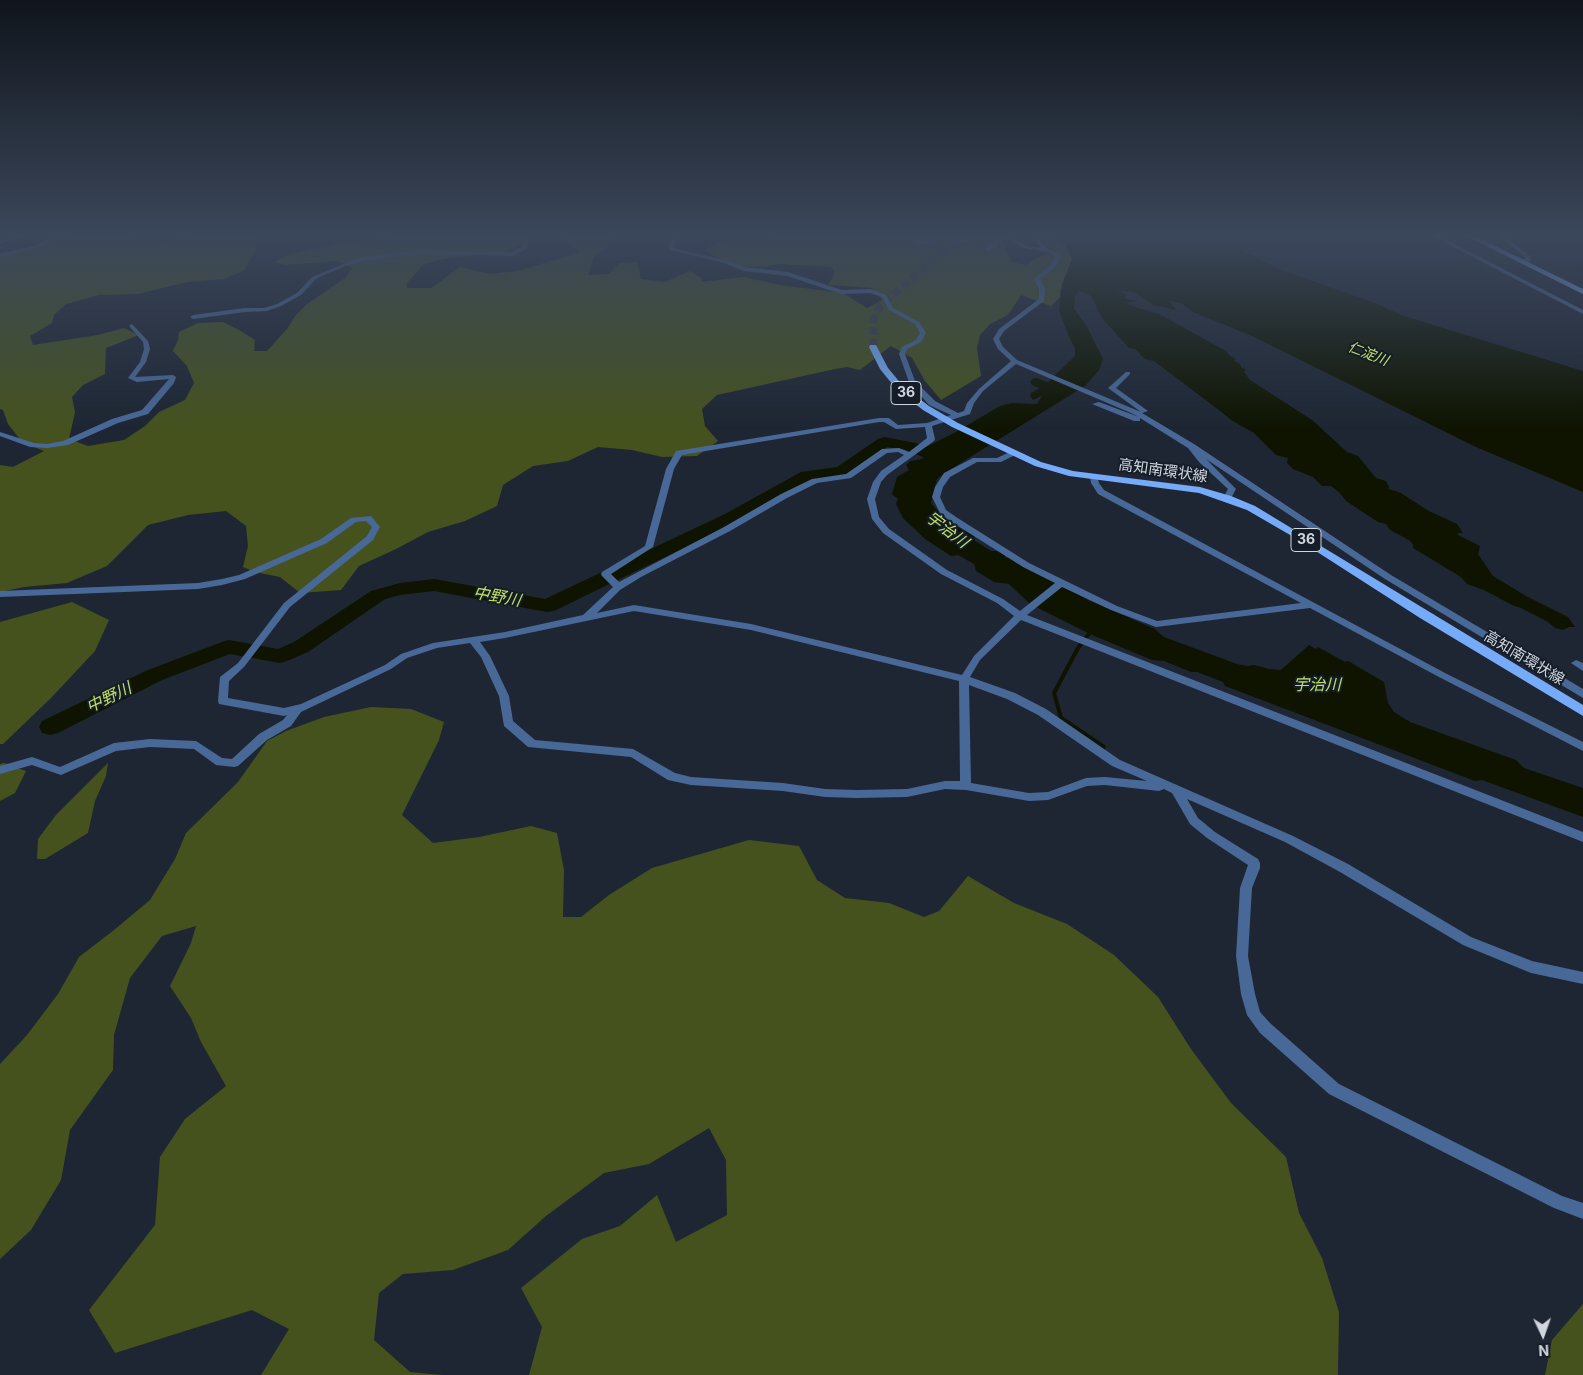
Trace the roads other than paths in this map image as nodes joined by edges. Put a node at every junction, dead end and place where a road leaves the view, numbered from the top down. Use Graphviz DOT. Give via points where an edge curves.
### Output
graph roads {
  1 [pos="288,300"];
  2 [pos="886,300"];
  3 [pos="1042,300"];
  4 [pos="1560,300"];
  5 [pos="1583,312"];
  6 [pos="193,317"];
  7 [pos="132,326"];
  8 [pos="874,347"];
  9 [pos="1015,361"];
  10 [pos="1128,372"];
  11 [pos="1096,404"];
  12 [pos="944,418"];
  13 [pos="1149,419"];
  14 [pos="956,420"];
  15 [pos="928,425"];
  16 [pos="0,434"];
  17 [pos="1191,446"];
  18 [pos="1012,453"];
  19 [pos="908,454"];
  20 [pos="1094,477"];
  21 [pos="1227,498"];
  22 [pos="1059,584"];
  23 [pos="619,587"];
  24 [pos="0,594"];
  25 [pos="1313,605"];
  26 [pos="1022,615"];
  27 [pos="587,617"];
  28 [pos="474,640"];
  29 [pos="964,679"];
  30 [pos="1583,694"];
  31 [pos="297,709"];
  32 [pos="1583,711"];
  33 [pos="1583,747"];
  34 [pos="0,770"];
  35 [pos="966,786"];
  36 [pos="1177,791"];
  37 [pos="1583,837"];
  38 [pos="1583,978"];
  39 [pos="1583,1211"];
  1 -- 6 [label="street" via="265,310"];
  2 -- 14 [label="street" via="891,308 917,324 923,333 919,341 904,348 902,354 912,382 932,403"];
  3 -- 9 [label="street" via="1009,322 998,334 996,339 1000,348"];
  4 -- 5 [label="street"];
  7 -- 16 [label="street" via="146,342 147,349 143,362 131,378 173,378 145,412 65,443 47,446"];
  8 -- 12 [label="main road, 高知南環状線 / 36" via="884,369 900,388"];
  9 -- 13 [label="street"];
  9 -- 14 [label="street" via="981,390 967,412"];
  10 -- 13 [label="street" via="1112,388 1137,405"];
  11 -- 13 [label="street" via="1139,419"];
  12 -- 14 [label="main road, 高知南環状線 / 36"];
  12 -- 15 [label="street"];
  13 -- 17 [label="street"];
  14 -- 18 [label="main road, 高知南環状線 / 36"];
  15 -- 19 [label="street" via="931,439"];
  15 -- 23 [label="street" via="896,427 886,420 879,420 679,453 670,469 649,546 605,574"];
  17 -- 21 [label="street" via="1232,489"];
  17 -- 30 [label="street" via="1388,577"];
  18 -- 20 [label="main road, 高知南環状線 / 36" via="1055,469"];
  18 -- 22 [label="street" via="998,460 976,460 947,475 936,498 943,511 953,519"];
  19 -- 23 [label="street" via="899,450 885,451 848,476 815,481"];
  19 -- 26 [label="street" via="877,482 871,499 875,516 897,540 944,572"];
  20 -- 21 [label="main road, 高知南環状線 / 36" via="1174,485"];
  20 -- 25 [label="street" via="1101,492"];
  21 -- 32 [label="main road, 高知南環状線 / 36" via="1252,508 1301,537"];
  22 -- 25 [label="street" via="1156,624"];
  22 -- 26 [label="street"];
  23 -- 27 [label="street"];
  24 -- 31 [label="street" via="198,586 222,582 289,557 324,541 354,520 368,518 376,527 370,538 287,605 245,660 224,680 223,702 284,712"];
  25 -- 33 [label="street"];
  26 -- 29 [label="street" via="974,660"];
  26 -- 37 [label="street"];
  27 -- 28 [label="street"];
  27 -- 29 [label="street" via="634,608 751,627"];
  28 -- 31 [label="street" via="448,642 404,656 388,667"];
  28 -- 35 [label="street" via="504,696 508,723 532,744 633,753 672,777 691,781 857,794 907,793"];
  29 -- 35 [label="street"];
  29 -- 36 [label="street" via="1026,702 1116,763"];
  31 -- 34 [label="street" via="287,722 263,736 234,764 220,762 196,745 150,743 114,747 61,771 32,762"];
  35 -- 36 [label="street" via="1029,797 1048,796 1086,782 1105,781"];
  36 -- 38 [label="street" via="1289,839 1467,941 1531,967"];
  36 -- 39 [label="street" via="1194,821 1254,863 1246,888 1242,956 1254,1015 1265,1028 1334,1088 1559,1203"];
}
